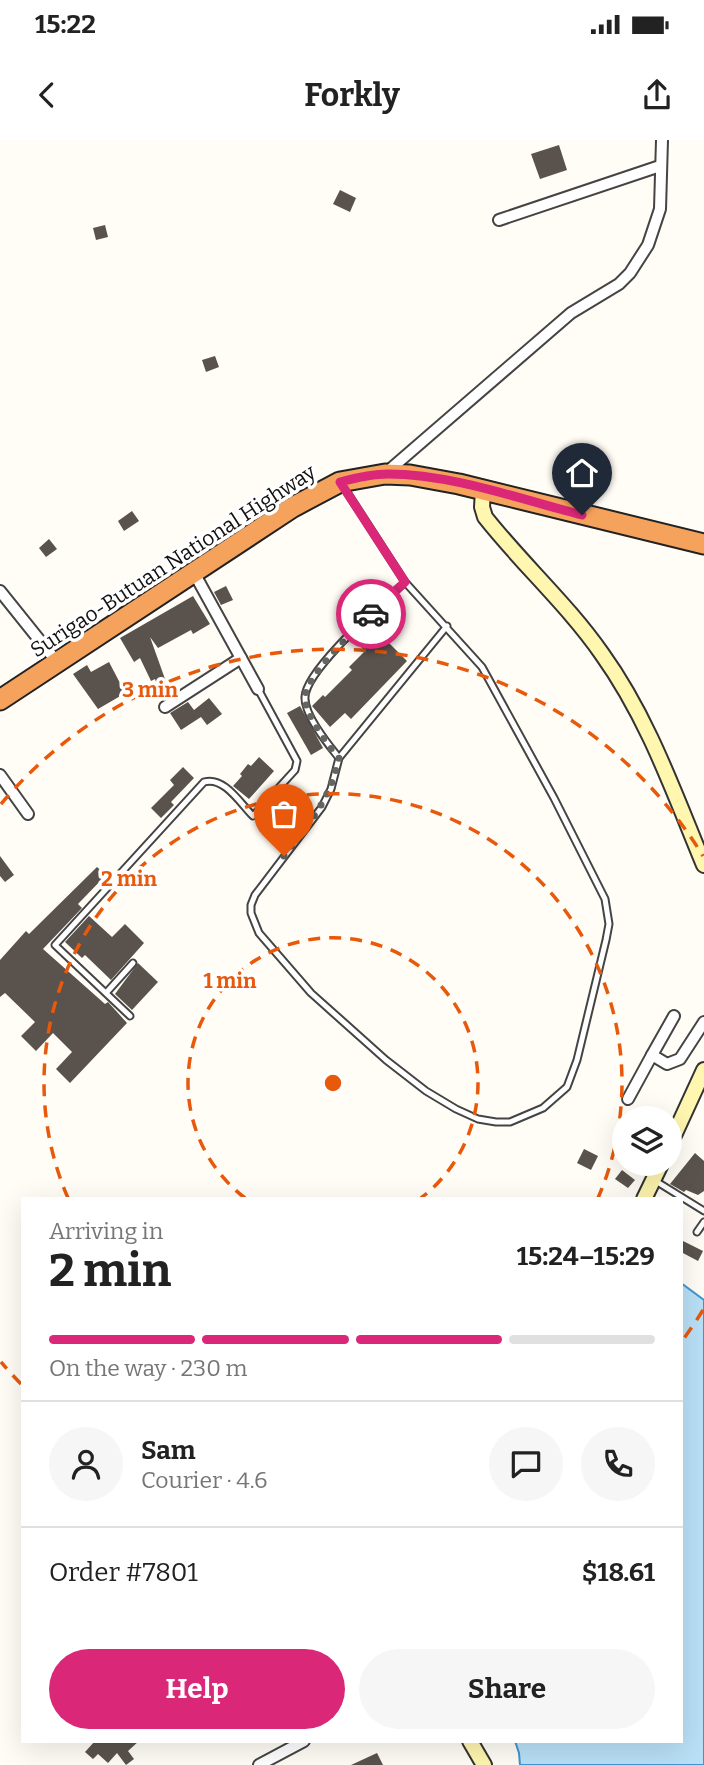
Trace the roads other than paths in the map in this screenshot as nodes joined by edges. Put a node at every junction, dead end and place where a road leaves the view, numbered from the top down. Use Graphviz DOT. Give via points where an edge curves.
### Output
graph roads {
  1 [pos="662,140"];
  2 [pos="660,166"];
  3 [pos="499,220"];
  4 [pos="385,474"];
  5 [pos="340,482"];
  6 [pos="483,490"];
  7 [pos="704,544"];
  8 [pos="193,570"];
  9 [pos="405,582"];
  10 [pos="0,591"];
  11 [pos="447,626"];
  12 [pos="242,658"];
  13 [pos="57,662"];
  14 [pos="258,689"];
  15 [pos="0,700"];
  16 [pos="165,707"];
  17 [pos="339,758"];
  18 [pos="0,775"];
  19 [pos="27,814"];
  20 [pos="704,865"];
  21 [pos="133,963"];
  22 [pos="106,993"];
  23 [pos="130,1016"];
  24 [pos="674,1016"];
  25 [pos="704,1022"];
  26 [pos="652,1055"];
  27 [pos="704,1070"];
  28 [pos="628,1099"];
  29 [pos="682,1118"];
  30 [pos="656,1176"];
  31 [pos="654,1180"];
  32 [pos="645,1197"];
  33 [pos="681,1197"];
  34 [pos="683,1198"];
  35 [pos="704,1211"];
  36 [pos="704,1222"];
  37 [pos="697,1232"];
  38 [pos="300,1743"];
  39 [pos="471,1743"];
  40 [pos="259,1765"];
  41 [pos="484,1765"];
  1 -- 2 [label="street"];
  2 -- 3 [label="street"];
  2 -- 4 [label="street" via="660,209 649,245 630,273 571,313"];
  4 -- 5 [label="highway, Surigao-Butuan National Highway"];
  4 -- 6 [label="highway, Surigao-Butuan National Highway"];
  5 -- 8 [label="highway, Surigao-Butuan National Highway"];
  5 -- 9 [label="lane"];
  6 -- 7 [label="highway, Surigao-Butuan National Highway"];
  6 -- 20 [label="main road" via="485,517 601,652 625,689"];
  8 -- 12 [label="street"];
  8 -- 13 [label="highway, Surigao-Butuan National Highway"];
  9 -- 11 [label="lane"];
  9 -- 17 [label="lane" via="340,646 306,689 306,707"];
  10 -- 13 [label="street"];
  11 -- 17 [label="lane"];
  11 -- 17 [label="lane" via="481,667 554,798 608,912 607,940 577,1060 567,1087 543,1108 510,1122 496,1122 456,1109 426,1091 311,993 259,933 251,905 322,807"];
  12 -- 14 [label="street"];
  12 -- 16 [label="street"];
  13 -- 15 [label="highway, Surigao-Butuan National Highway"];
  14 -- 22 [label="lane" via="297,761 295,770 253,816 220,782 204,782 55,945"];
  18 -- 19 [label="street"];
  21 -- 22 [label="lane"];
  22 -- 23 [label="lane"];
  24 -- 26 [label="street"];
  25 -- 26 [label="street" via="680,1059 667,1064"];
  26 -- 28 [label="street"];
  27 -- 29 [label="main road"];
  30 -- 31 [label="main road"];
  31 -- 32 [label="main road"];
  31 -- 33 [label="lane"];
  34 -- 35 [label="lane"];
  36 -- 37 [label="lane"];
  38 -- 40 [label="street"];
  39 -- 41 [label="main road"];
}
